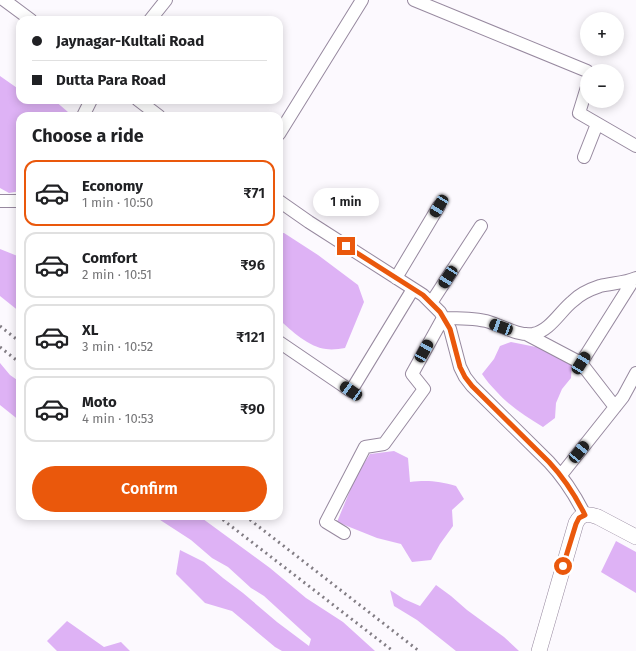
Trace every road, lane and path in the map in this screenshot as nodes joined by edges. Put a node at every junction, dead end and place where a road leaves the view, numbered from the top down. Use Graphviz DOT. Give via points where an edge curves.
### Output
graph roads {
  1 [pos="4,0"];
  2 [pos="166,0"];
  3 [pos="362,0"];
  4 [pos="414,0"];
  5 [pos="26,16"];
  6 [pos="153,16"];
  7 [pos="580,68"];
  8 [pos="143,104"];
  9 [pos="581,108"];
  10 [pos="154,112"];
  11 [pos="598,124"];
  12 [pos="283,128"];
  13 [pos="636,146"];
  14 [pos="584,157"];
  15 [pos="0,201"];
  16 [pos="16,201"];
  17 [pos="283,204"];
  18 [pos="439,206"];
  19 [pos="481,226"];
  20 [pos="396,278"];
  21 [pos="635,279"];
  22 [pos="414,289"];
  23 [pos="431,303"];
  24 [pos="443,318"];
  25 [pos="526,334"];
  26 [pos="283,345"];
  27 [pos="581,363"];
  28 [pos="636,373"];
  29 [pos="615,407"];
  30 [pos="561,475"];
  31 [pos="585,515"];
  32 [pos="344,533"];
  33 [pos="636,537"];
  34 [pos="539,651"];
  1 -- 5 [label="street"];
  2 -- 6 [label="street"];
  3 -- 12 [label="street"];
  4 -- 7 [label="street"];
  8 -- 10 [label="street"];
  9 -- 11 [label="street" via="579,113"];
  11 -- 13 [label="street"];
  11 -- 14 [label="street"];
  15 -- 16 [label="street"];
  17 -- 20 [label="street"];
  18 -- 20 [label="street"];
  19 -- 23 [label="street"];
  20 -- 22 [label="street"];
  21 -- 25 [label="street" via="599,286 584,293 572,301 545,329 535,334"];
  21 -- 27 [label="street"];
  22 -- 23 [label="street"];
  22 -- 26 [label="street" via="351,391"];
  23 -- 24 [label="street"];
  24 -- 25 [label="street" via="486,321"];
  24 -- 30 [label="street" via="450,329 465,377"];
  24 -- 32 [label="street" via="412,374 424,388 384,444 365,447 326,522"];
  25 -- 27 [label="street"];
  27 -- 29 [label="street"];
  28 -- 29 [label="street"];
  29 -- 30 [label="street"];
  30 -- 31 [label="street"];
  31 -- 33 [label="main road" via="598,516"];
  31 -- 34 [label="main road" via="579,518 576,524"];
}
